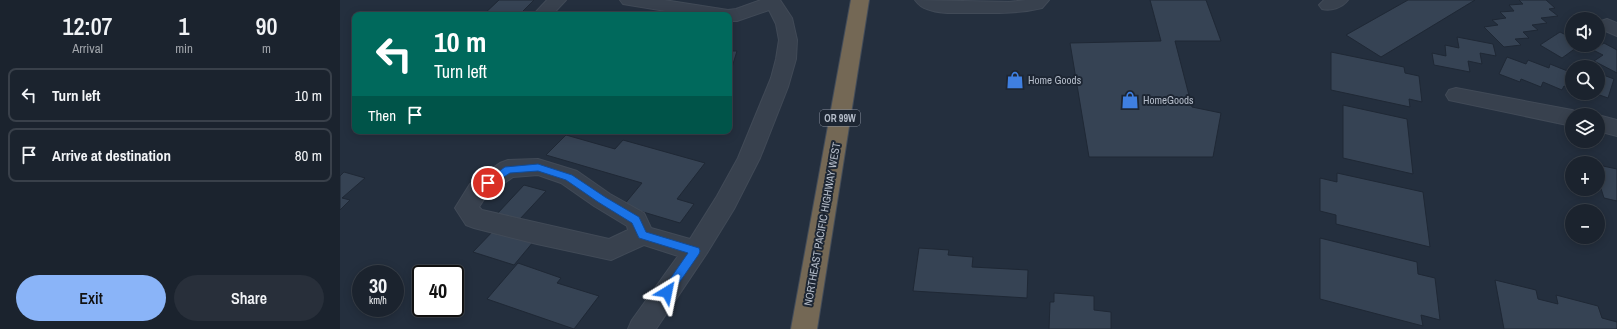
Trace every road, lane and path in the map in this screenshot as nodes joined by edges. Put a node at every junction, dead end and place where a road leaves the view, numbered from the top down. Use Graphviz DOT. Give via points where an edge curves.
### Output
graph roads {
  1 [pos="557,0"];
  2 [pos="630,0"];
  3 [pos="860,0"];
  4 [pos="924,0"];
  5 [pos="1040,0"];
  6 [pos="772,2"];
  7 [pos="545,12"];
  8 [pos="706,12"];
  9 [pos="732,16"];
  10 [pos="1456,95"];
  11 [pos="1565,117"];
  12 [pos="1605,125"];
  13 [pos="1617,128"];
  14 [pos="642,235"];
  15 [pos="695,251"];
  16 [pos="641,329"];
  17 [pos="804,329"];
  1 -- 7 [label="street"];
  2 -- 8 [label="street"];
  3 -- 17 [label="highway, NORTHEAST PACIFIC HIGHWAY WEST / OR 99W"];
  4 -- 5 [label="street" via="932,5 947,7 1002,8 1036,4"];
  6 -- 9 [label="street"];
  6 -- 15 [label="street" via="784,18 788,41 784,64 749,158"];
  10 -- 11 [label="street"];
  12 -- 13 [label="street"];
  14 -- 14 [label="street" via="611,250 474,218 467,208 478,190 508,170 538,167 569,177 636,220"];
  14 -- 15 [label="street"];
  15 -- 16 [label="street"];
}
